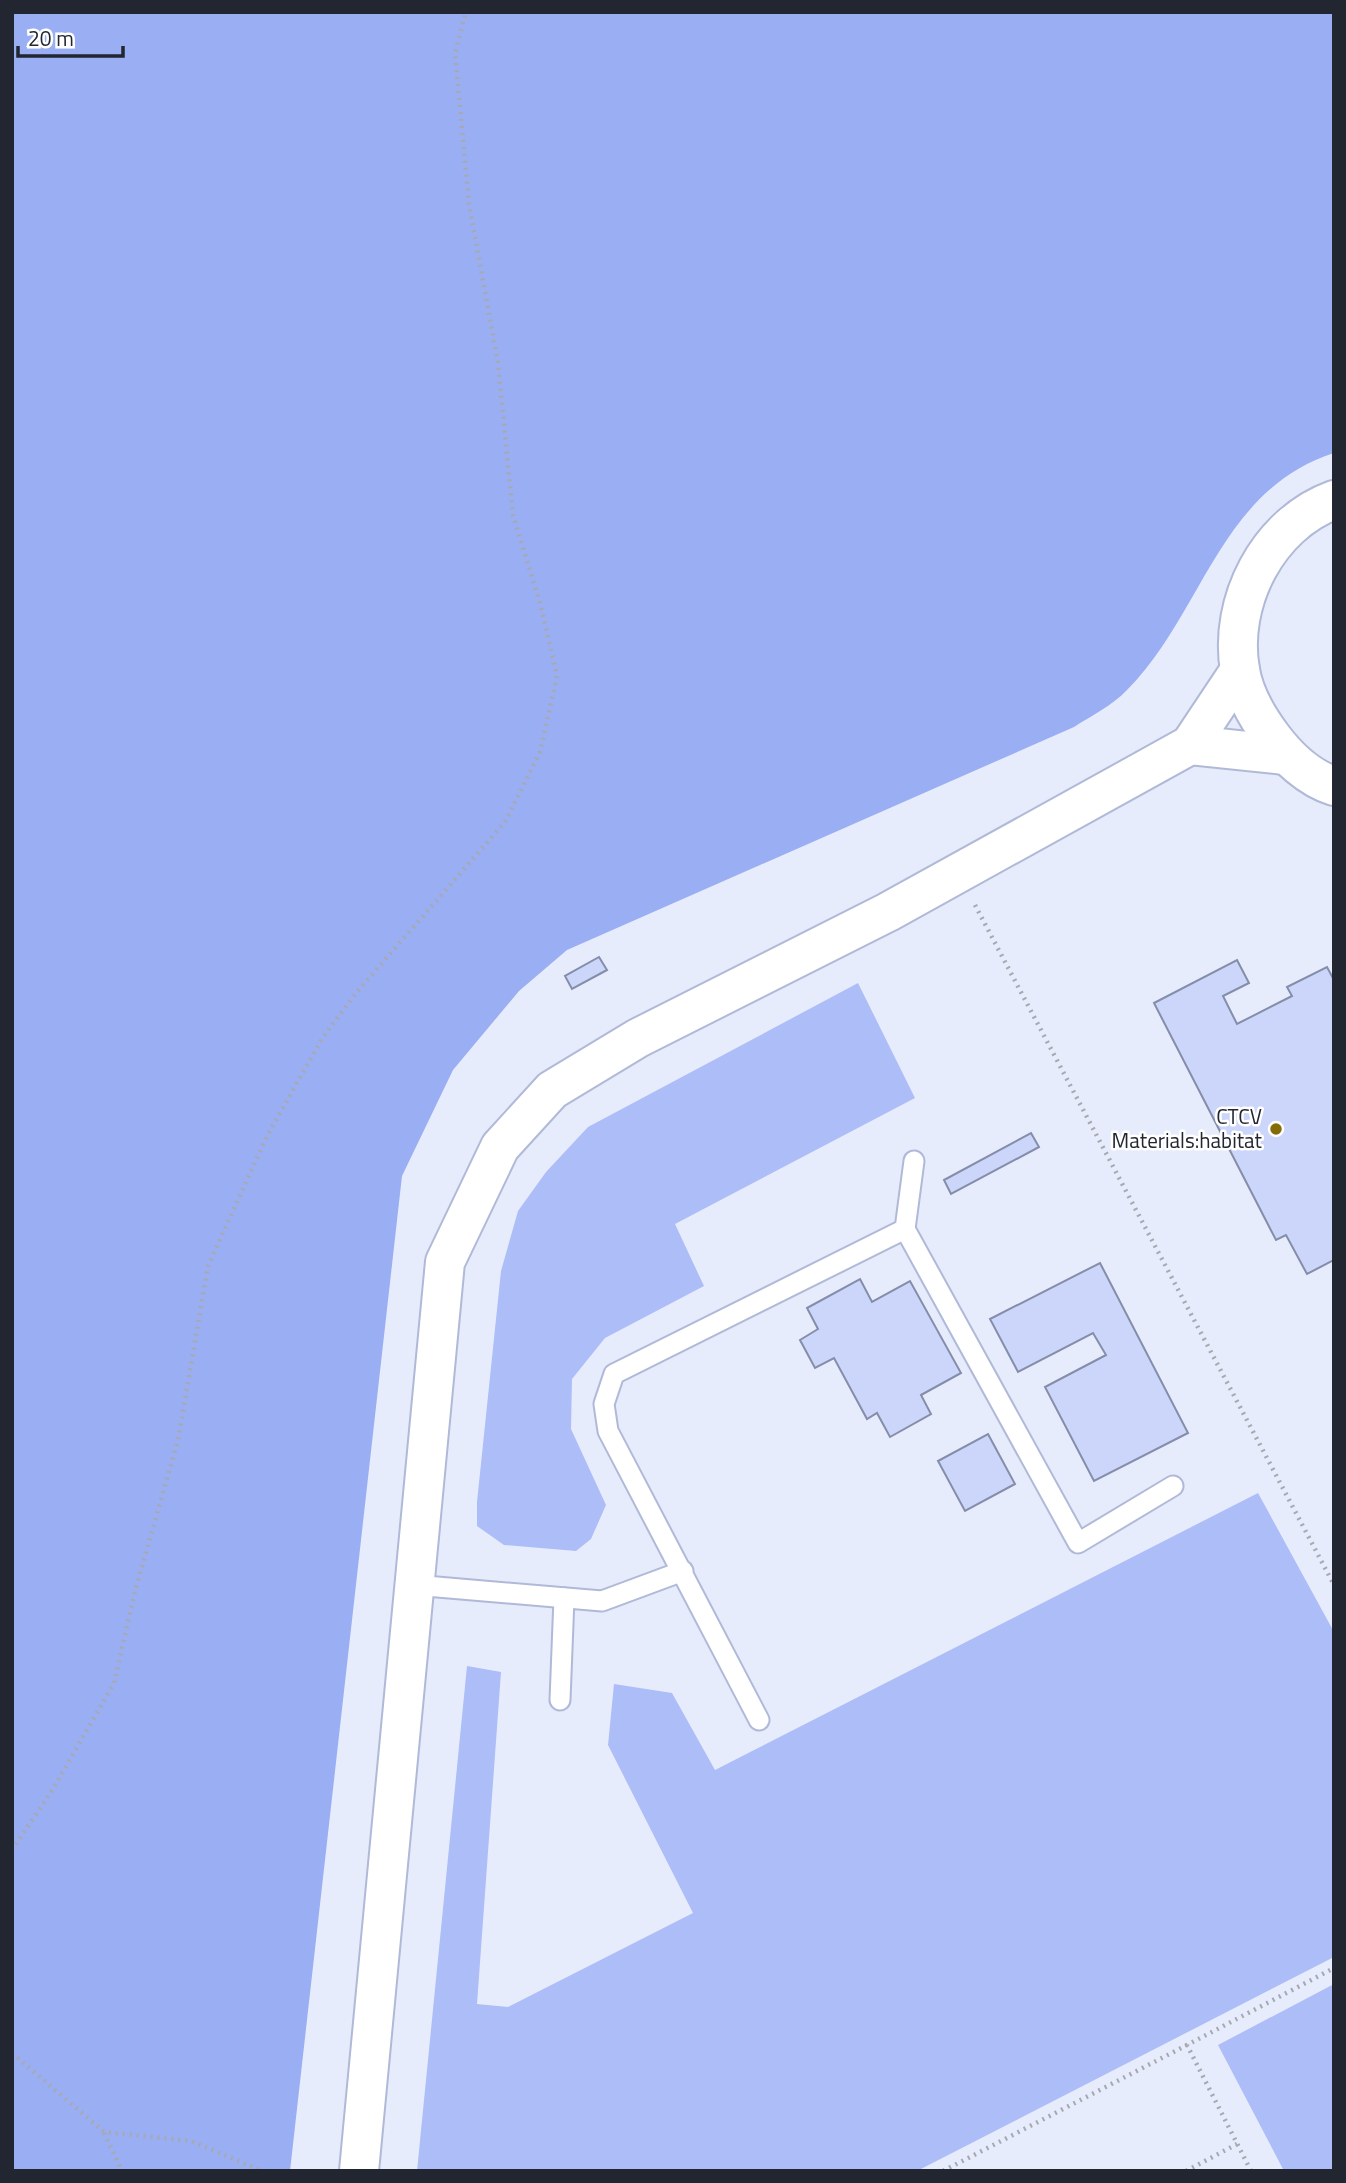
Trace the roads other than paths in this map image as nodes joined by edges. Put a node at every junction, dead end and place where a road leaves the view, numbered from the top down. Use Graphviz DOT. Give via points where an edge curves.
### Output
graph roads {
  1 [pos="1334,500"];
  2 [pos="1240,670"];
  3 [pos="1190,745"];
  4 [pos="1285,755"];
  5 [pos="1334,786"];
  6 [pos="914,1161"];
  7 [pos="905,1229"];
  8 [pos="1174,1486"];
  9 [pos="682,1572"];
  10 [pos="414,1585"];
  11 [pos="564,1598"];
  12 [pos="561,1700"];
  13 [pos="759,1720"];
  14 [pos="359,2171"];
  1 -- 2 [label="street" via="1287,529 1256,570 1240,619"];
  2 -- 3 [label="street"];
  2 -- 4 [label="street" via="1256,716"];
  3 -- 4 [label="street"];
  3 -- 10 [label="street" via="958,873 638,1038 552,1090 500,1147 445,1262"];
  4 -- 5 [label="street"];
  6 -- 7 [label="lane"];
  7 -- 8 [label="lane" via="1077,1542"];
  7 -- 9 [label="lane" via="614,1374 604,1404 608,1431"];
  9 -- 11 [label="lane" via="602,1601"];
  9 -- 13 [label="lane"];
  10 -- 11 [label="lane"];
  10 -- 14 [label="street"];
  11 -- 12 [label="lane"];
}
